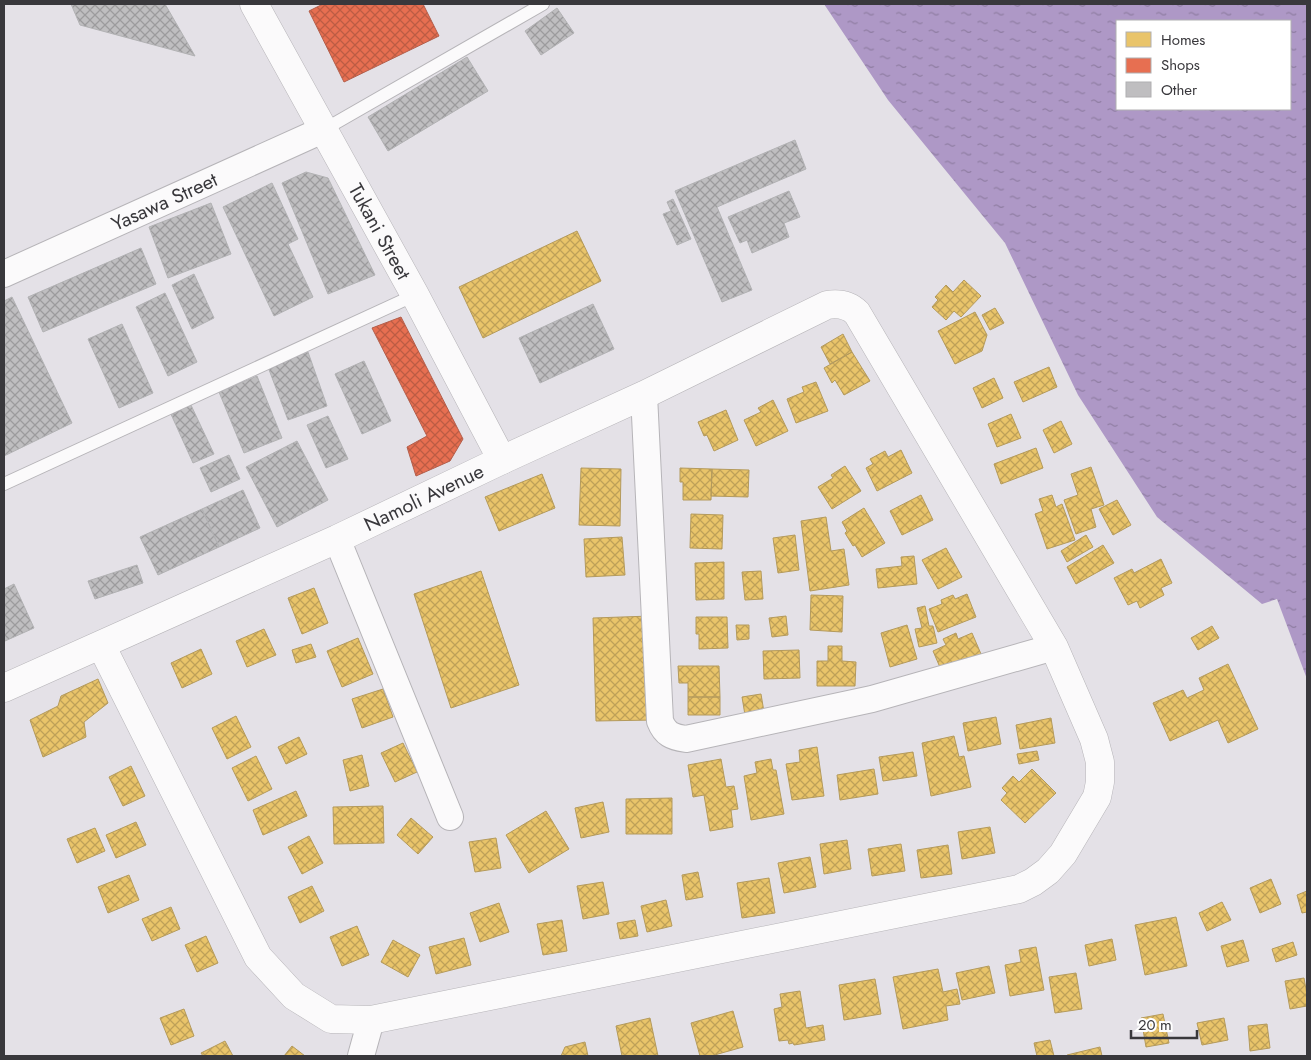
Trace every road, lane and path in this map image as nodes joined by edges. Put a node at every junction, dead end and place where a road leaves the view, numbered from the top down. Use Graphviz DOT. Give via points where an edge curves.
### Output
graph roads {
  1 [pos="254,4"];
  2 [pos="543,4"];
  3 [pos="325,129"];
  4 [pos="4,274"];
  5 [pos="415,294"];
  6 [pos="644,395"];
  7 [pos="502,460"];
  8 [pos="4,484"];
  9 [pos="337,539"];
  10 [pos="100,645"];
  11 [pos="1054,647"];
  12 [pos="4,688"];
  13 [pos="450,817"];
  14 [pos="371,1020"];
  15 [pos="361,1056"];
  1 -- 3 [label="street, Tukani Street"];
  2 -- 3 [label="lane"];
  3 -- 4 [label="street, Yasawa Street"];
  3 -- 5 [label="street, Tukani Street"];
  5 -- 7 [label="street, Tukani Street"];
  5 -- 8 [label="lane"];
  6 -- 7 [label="street, Namoli Avenue"];
  6 -- 11 [label="street, Namoli Avenue" via="827,305 852,308"];
  6 -- 11 [label="street" via="660,721 666,733 686,739 872,699"];
  7 -- 9 [label="street, Namoli Avenue"];
  9 -- 10 [label="street, Namoli Avenue"];
  9 -- 13 [label="street"];
  10 -- 12 [label="street, Namoli Avenue"];
  10 -- 14 [label="street" via="258,957 294,996 331,1019"];
  11 -- 14 [label="street" via="1094,739 1100,762 1100,782 1097,797 1063,854 1033,882 1019,889"];
  14 -- 15 [label="street"];
}
